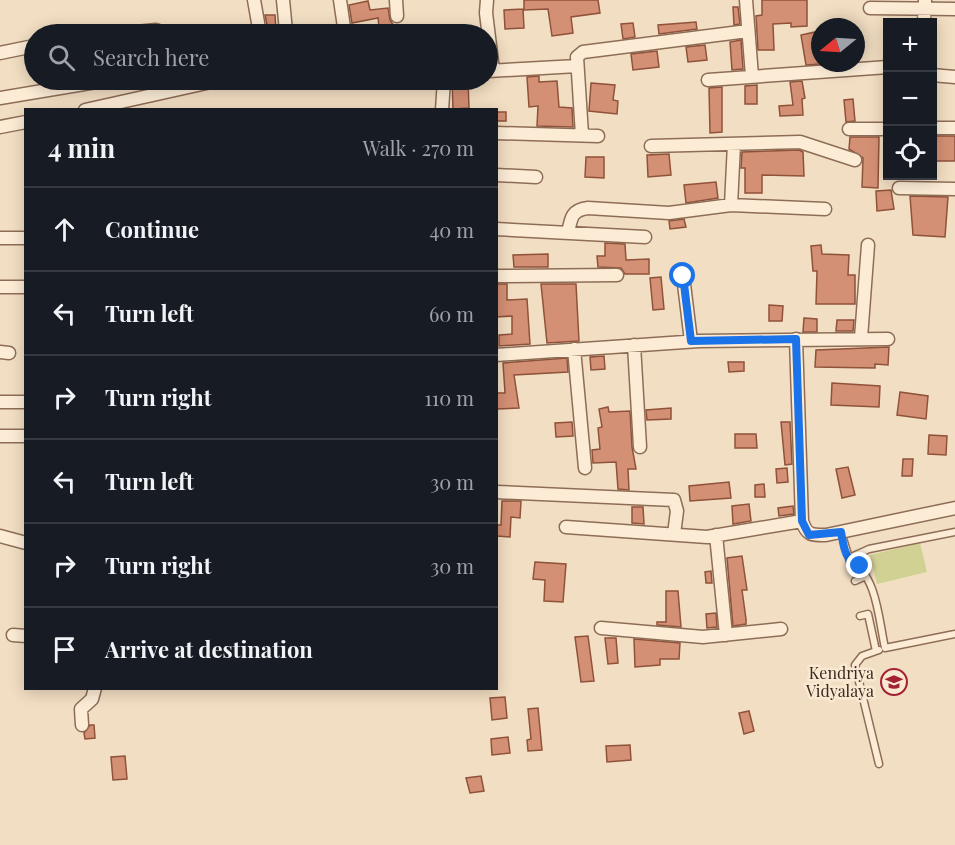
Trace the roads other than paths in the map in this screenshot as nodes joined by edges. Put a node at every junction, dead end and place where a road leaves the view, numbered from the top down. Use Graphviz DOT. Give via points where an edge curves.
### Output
graph roads {
  1 [pos="254,0"];
  2 [pos="283,0"];
  3 [pos="340,0"];
  4 [pos="396,0"];
  5 [pos="487,0"];
  6 [pos="746,0"];
  7 [pos="925,4"];
  8 [pos="870,8"];
  9 [pos="955,9"];
  10 [pos="397,16"];
  11 [pos="258,24"];
  12 [pos="285,24"];
  13 [pos="343,24"];
  14 [pos="487,24"];
  15 [pos="748,31"];
  16 [pos="24,48"];
  17 [pos="0,52"];
  18 [pos="577,66"];
  19 [pos="883,67"];
  20 [pos="498,70"];
  21 [pos="937,75"];
  22 [pos="752,76"];
  23 [pos="955,77"];
  24 [pos="708,80"];
  25 [pos="48,90"];
  26 [pos="158,90"];
  27 [pos="443,90"];
  28 [pos="0,98"];
  29 [pos="116,106"];
  30 [pos="100,108"];
  31 [pos="442,108"];
  32 [pos="24,122"];
  33 [pos="0,127"];
  34 [pos="937,128"];
  35 [pos="955,128"];
  36 [pos="849,129"];
  37 [pos="883,129"];
  38 [pos="498,133"];
  39 [pos="582,135"];
  40 [pos="598,136"];
  41 [pos="734,144"];
  42 [pos="651,146"];
  43 [pos="855,160"];
  44 [pos="498,175"];
  45 [pos="536,177"];
  46 [pos="899,189"];
  47 [pos="955,189"];
  48 [pos="731,205"];
  49 [pos="825,209"];
  50 [pos="498,229"];
  51 [pos="568,233"];
  52 [pos="645,237"];
  53 [pos="0,238"];
  54 [pos="24,238"];
  55 [pos="868,245"];
  56 [pos="616,275"];
  57 [pos="498,276"];
  58 [pos="683,276"];
  59 [pos="0,287"];
  60 [pos="24,287"];
  61 [pos="861,338"];
  62 [pos="796,339"];
  63 [pos="888,339"];
  64 [pos="691,341"];
  65 [pos="634,345"];
  66 [pos="574,349"];
  67 [pos="498,355"];
  68 [pos="24,402"];
  69 [pos="0,403"];
  70 [pos="0,436"];
  71 [pos="24,436"];
  72 [pos="640,447"];
  73 [pos="585,468"];
  74 [pos="498,492"];
  75 [pos="955,508"];
  76 [pos="802,521"];
  77 [pos="566,527"];
  78 [pos="841,532"];
  79 [pos="955,532"];
  80 [pos="674,534"];
  81 [pos="716,535"];
  82 [pos="0,536"];
  83 [pos="24,542"];
  84 [pos="849,558"];
  85 [pos="867,576"];
  86 [pos="855,581"];
  87 [pos="860,616"];
  88 [pos="601,628"];
  89 [pos="781,629"];
  90 [pos="955,634"];
  91 [pos="726,635"];
  92 [pos="885,648"];
  93 [pos="876,651"];
  94 [pos="94,690"];
  95 [pos="82,725"];
  96 [pos="879,764"];
  1 -- 11 [label="street"];
  2 -- 12 [label="street"];
  3 -- 13 [label="street"];
  4 -- 10 [label="street"];
  5 -- 14 [label="street"];
  6 -- 15 [label="street"];
  7 -- 8 [label="street"];
  7 -- 9 [label="street"];
  15 -- 18 [label="street" via="583,52 577,57"];
  15 -- 22 [label="street"];
  16 -- 17 [label="street"];
  18 -- 20 [label="street"];
  18 -- 39 [label="street"];
  19 -- 22 [label="street"];
  21 -- 23 [label="street"];
  22 -- 24 [label="street"];
  25 -- 28 [label="street"];
  26 -- 29 [label="street"];
  27 -- 31 [label="street"];
  29 -- 30 [label="street"];
  32 -- 33 [label="street"];
  34 -- 35 [label="street"];
  36 -- 37 [label="street"];
  38 -- 39 [label="street"];
  39 -- 40 [label="street"];
  41 -- 42 [label="street"];
  41 -- 43 [label="street" via="800,142"];
  41 -- 48 [label="street"];
  44 -- 45 [label="street"];
  46 -- 47 [label="street"];
  48 -- 49 [label="street"];
  48 -- 51 [label="street" via="669,213 577,209"];
  50 -- 51 [label="street"];
  51 -- 52 [label="street"];
  53 -- 54 [label="street"];
  55 -- 61 [label="street"];
  56 -- 57 [label="street"];
  58 -- 64 [label="street"];
  59 -- 60 [label="street"];
  61 -- 62 [label="street"];
  61 -- 63 [label="street"];
  62 -- 64 [label="street"];
  62 -- 76 [label="street"];
  64 -- 65 [label="street"];
  65 -- 66 [label="street"];
  65 -- 72 [label="street"];
  66 -- 67 [label="street"];
  66 -- 73 [label="street"];
  68 -- 69 [label="street"];
  70 -- 71 [label="street"];
  74 -- 80 [label="street" via="674,500"];
  75 -- 78 [label="street"];
  76 -- 78 [label="street" via="809,535"];
  76 -- 81 [label="street"];
  77 -- 80 [label="street"];
  78 -- 84 [label="lane"];
  79 -- 84 [label="lane" via="869,549"];
  80 -- 81 [label="street"];
  81 -- 91 [label="street"];
  82 -- 83 [label="street"];
  84 -- 85 [label="lane"];
  85 -- 86 [label="lane"];
  85 -- 92 [label="lane"];
  87 -- 93 [label="lane" via="868,614"];
  88 -- 91 [label="street" via="703,637"];
  89 -- 91 [label="street"];
  90 -- 92 [label="lane"];
  92 -- 93 [label="lane"];
  93 -- 96 [label="lane" via="862,656 855,665"];
  94 -- 95 [label="street" via="92,699 81,709"];
}
